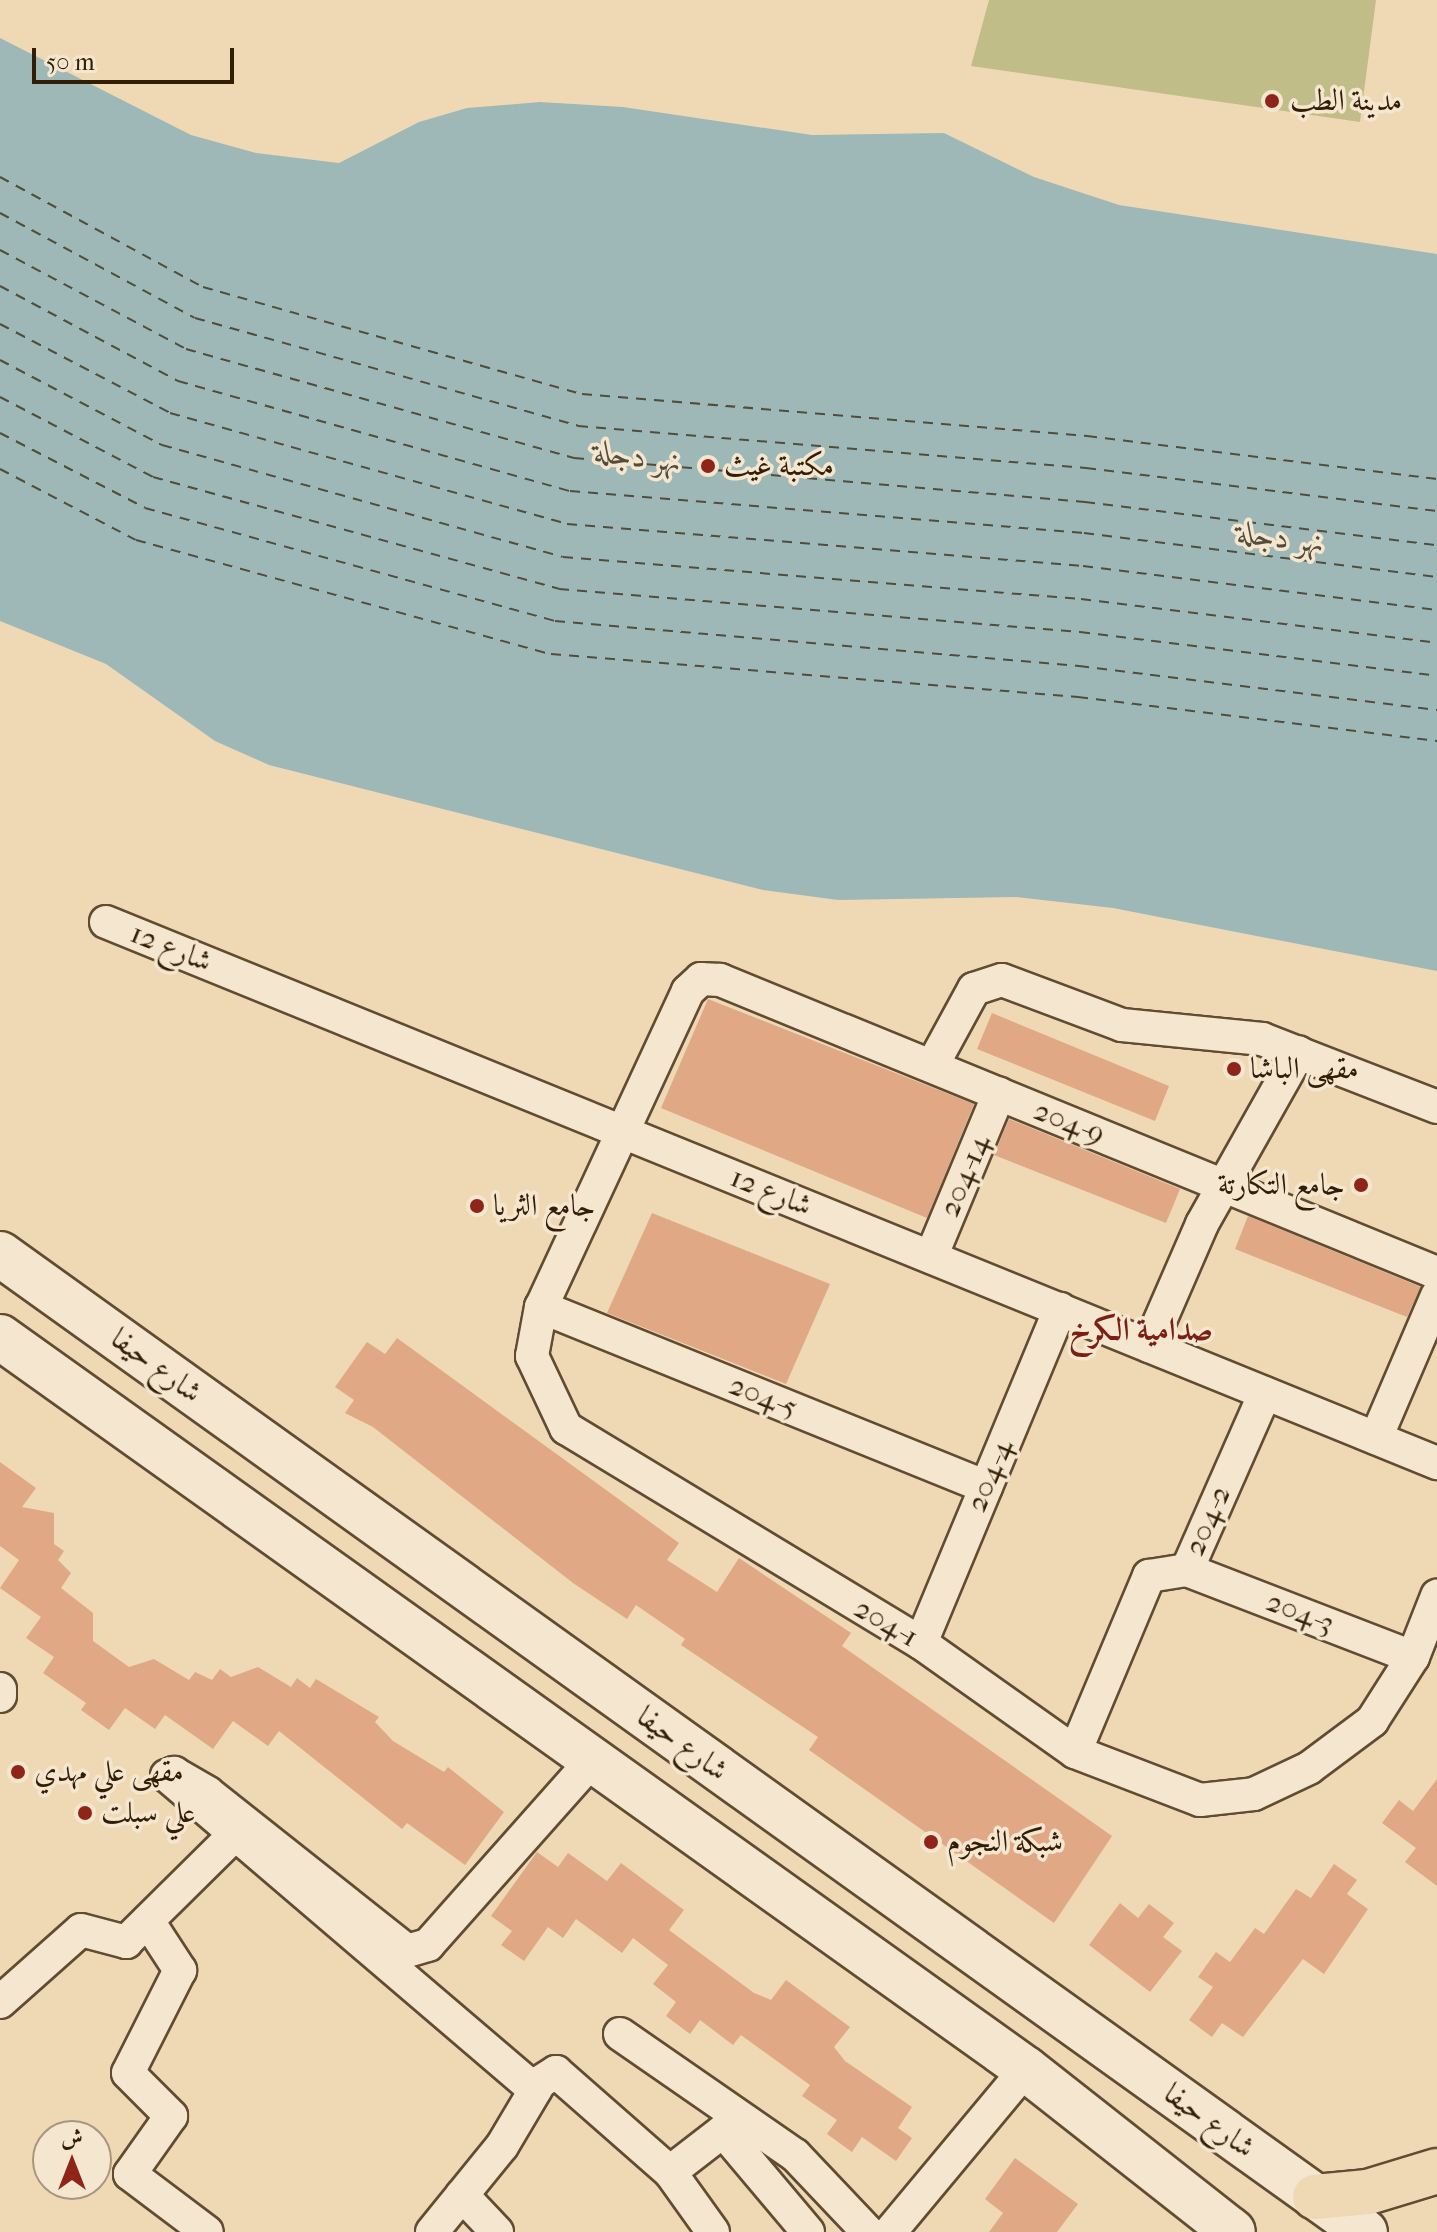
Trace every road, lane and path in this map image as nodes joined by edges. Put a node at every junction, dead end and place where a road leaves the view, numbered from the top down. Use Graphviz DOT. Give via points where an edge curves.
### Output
graph roads {
  1 [pos="106,922"];
  2 [pos="701,979"];
  3 [pos="1299,1052"];
  4 [pos="932,1066"];
  5 [pos="999,1094"];
  6 [pos="1437,1107"];
  7 [pos="625,1133"];
  8 [pos="1224,1186"];
  9 [pos="0,1254"];
  10 [pos="931,1257"];
  11 [pos="1437,1273"];
  12 [pos="1437,1296"];
  13 [pos="541,1307"];
  14 [pos="1060,1309"];
  15 [pos="0,1337"];
  16 [pos="1149,1346"];
  17 [pos="1265,1393"];
  18 [pos="1376,1438"];
  19 [pos="1437,1463"];
  20 [pos="986,1487"];
  21 [pos="1187,1570"];
  22 [pos="1437,1596"];
  23 [pos="921,1643"];
  24 [pos="1413,1657"];
  25 [pos="0,1689"];
  26 [pos="0,1696"];
  27 [pos="1075,1752"];
  28 [pos="592,1760"];
  29 [pos="237,1832"];
  30 [pos="148,1921"];
  31 [pos="0,2002"];
  32 [pos="620,2034"];
  33 [pos="1026,2069"];
  34 [pos="535,2090"];
  35 [pos="1437,2171"];
  36 [pos="670,2172"];
  37 [pos="462,2195"];
  38 [pos="1315,2197"];
  39 [pos="207,2232"];
  40 [pos="432,2232"];
  41 [pos="497,2232"];
  42 [pos="713,2232"];
  43 [pos="808,2232"];
  44 [pos="868,2232"];
  45 [pos="890,2232"];
  46 [pos="1233,2232"];
  47 [pos="1365,2232"];
  1 -- 7 [label="street, شارع 12"];
  2 -- 4 [label="street, 204-9" via="720,980"];
  2 -- 7 [label="street, 204-1" via="688,991"];
  3 -- 4 [label="street" via="1262,1039 1122,1025 986,979"];
  3 -- 6 [label="street"];
  3 -- 8 [label="street"];
  4 -- 5 [label="street, 204-9"];
  5 -- 8 [label="street, 204-9"];
  5 -- 10 [label="street, 204-14"];
  7 -- 10 [label="street, شارع 12"];
  7 -- 13 [label="street, 204-1"];
  8 -- 11 [label="street, 204-9"];
  8 -- 16 [label="street"];
  9 -- 38 [label="main road, شارع حيفا"];
  10 -- 14 [label="street, شارع 12"];
  12 -- 18 [label="street"];
  13 -- 20 [label="street, 204-5"];
  13 -- 23 [label="street, 204-1" via="532,1356 566,1428"];
  14 -- 16 [label="street, شارع 12"];
  14 -- 20 [label="street, 204-4"];
  15 -- 28 [label="main road"];
  16 -- 17 [label="street, شارع 12"];
  17 -- 18 [label="street, شارع 12"];
  17 -- 21 [label="street, 204-2"];
  18 -- 19 [label="street, شارع 12"];
  20 -- 23 [label="street, 204-4"];
  21 -- 24 [label="street, 204-3"];
  21 -- 27 [label="street, 204-2" via="1149,1576"];
  22 -- 24 [label="street, 204-1"];
  23 -- 27 [label="street, 204-1"];
  24 -- 27 [label="street, 204-1" via="1372,1721 1309,1768 1254,1794 1200,1800"];
  25 -- 26 [label="street"];
  28 -- 29 [label="street" via="428,1945 407,1951 208,1793 168,1774"];
  28 -- 33 [label="main road"];
  29 -- 30 [label="street"];
  29 -- 34 [label="street"];
  30 -- 31 [label="street" via="121,1944 81,1930"];
  30 -- 39 [label="street" via="180,1970 128,2073 171,2116 130,2174"];
  32 -- 44 [label="street" via="795,2155"];
  33 -- 45 [label="street"];
  33 -- 46 [label="main road"];
  34 -- 36 [label="street" via="547,2074 566,2074"];
  34 -- 37 [label="street"];
  35 -- 38 [label="main road" via="1368,2192"];
  36 -- 42 [label="street"];
  36 -- 43 [label="street" via="723,2131"];
  37 -- 40 [label="street"];
  37 -- 41 [label="street"];
  38 -- 47 [label="main road, شارع حيفا"];
}
